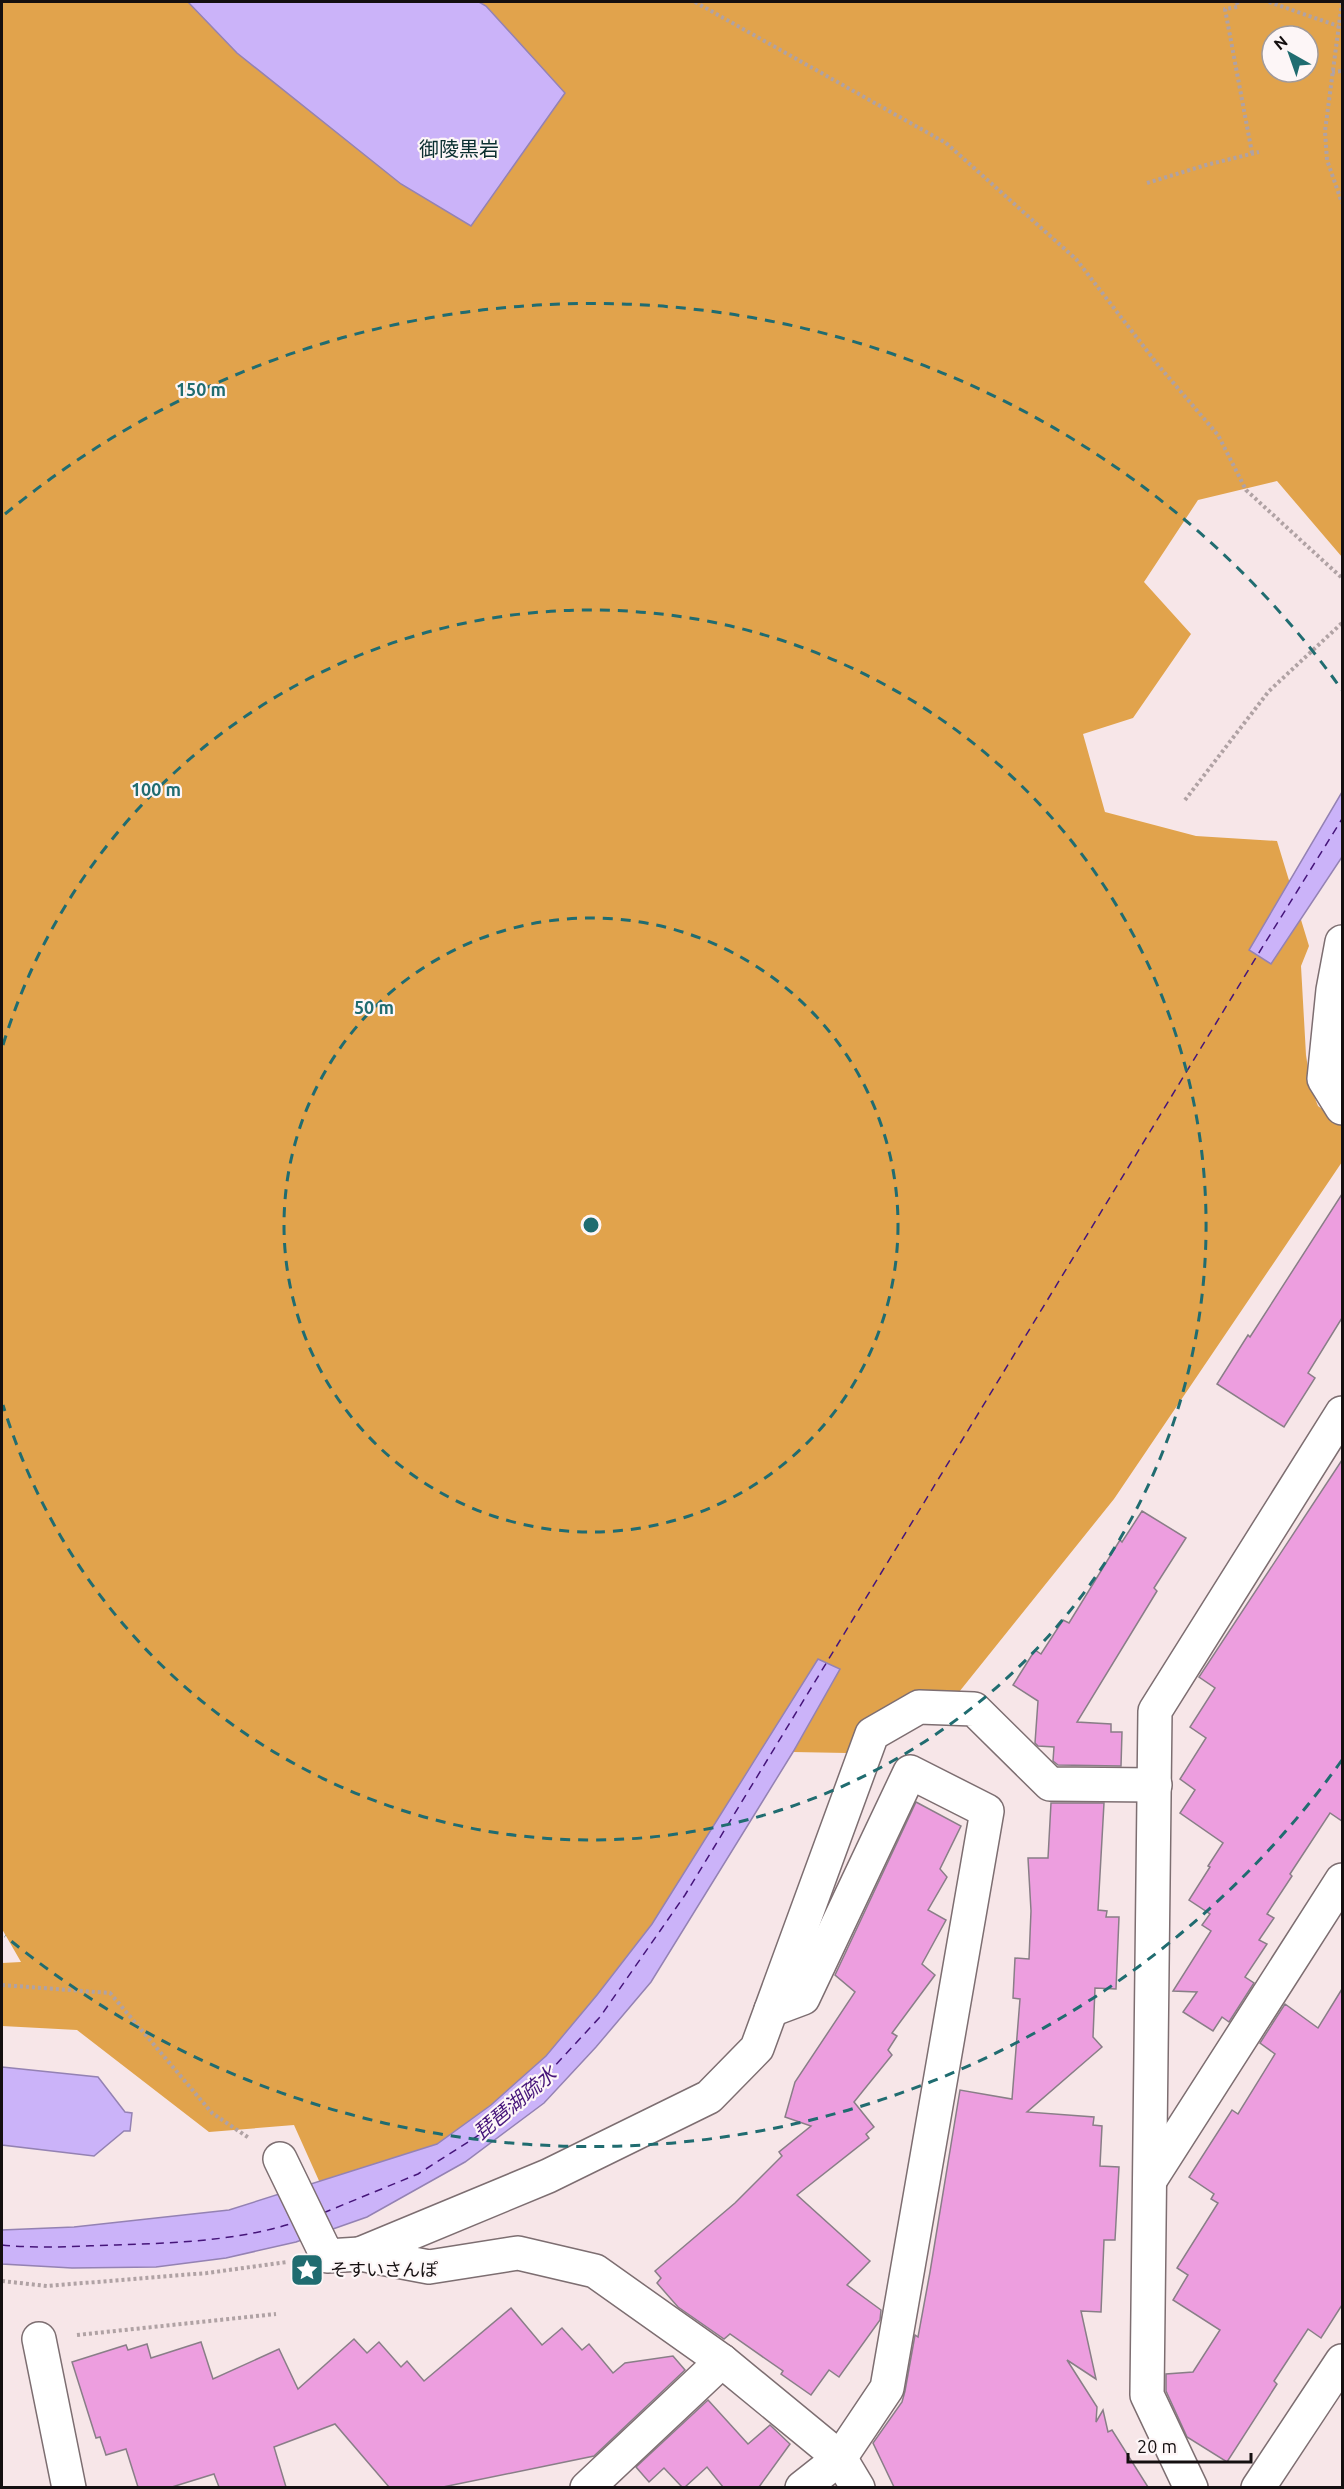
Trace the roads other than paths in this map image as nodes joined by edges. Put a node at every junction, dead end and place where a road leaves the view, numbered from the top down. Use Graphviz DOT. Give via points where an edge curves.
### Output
graph roads {
  1 [pos="1342,942"];
  2 [pos="1342,1108"];
  3 [pos="1342,1413"];
  4 [pos="1155,1785"];
  5 [pos="1342,1880"];
  6 [pos="771,2010"];
  7 [pos="282,2163"];
  8 [pos="1150,2180"];
  9 [pos="360,2253"];
  10 [pos="39,2339"];
  11 [pos="722,2361"];
  12 [pos="1342,2361"];
  13 [pos="840,2458"];
  14 [pos="69,2487"];
  15 [pos="587,2487"];
  16 [pos="802,2487"];
  17 [pos="858,2487"];
  18 [pos="1191,2487"];
  19 [pos="1258,2487"];
  1 -- 2 [label="street" via="1324,1079"];
  3 -- 4 [label="street" via="1155,1711"];
  4 -- 6 [label="street" via="1050,1784 974,1709 918,1707 872,1734"];
  4 -- 8 [label="street"];
  5 -- 8 [label="street"];
  6 -- 9 [label="street" via="757,2048 709,2097 548,2176"];
  6 -- 13 [label="street" via="803,1998 910,1772 987,1811 887,2388"];
  7 -- 9 [label="street" via="325,2251"];
  8 -- 18 [label="street" via="1147,2395"];
  9 -- 11 [label="street" via="429,2267 518,2253 595,2271"];
  10 -- 14 [label="street"];
  11 -- 13 [label="street"];
  11 -- 15 [label="street"];
  12 -- 19 [label="street"];
  13 -- 16 [label="street"];
  13 -- 17 [label="street"];
}
